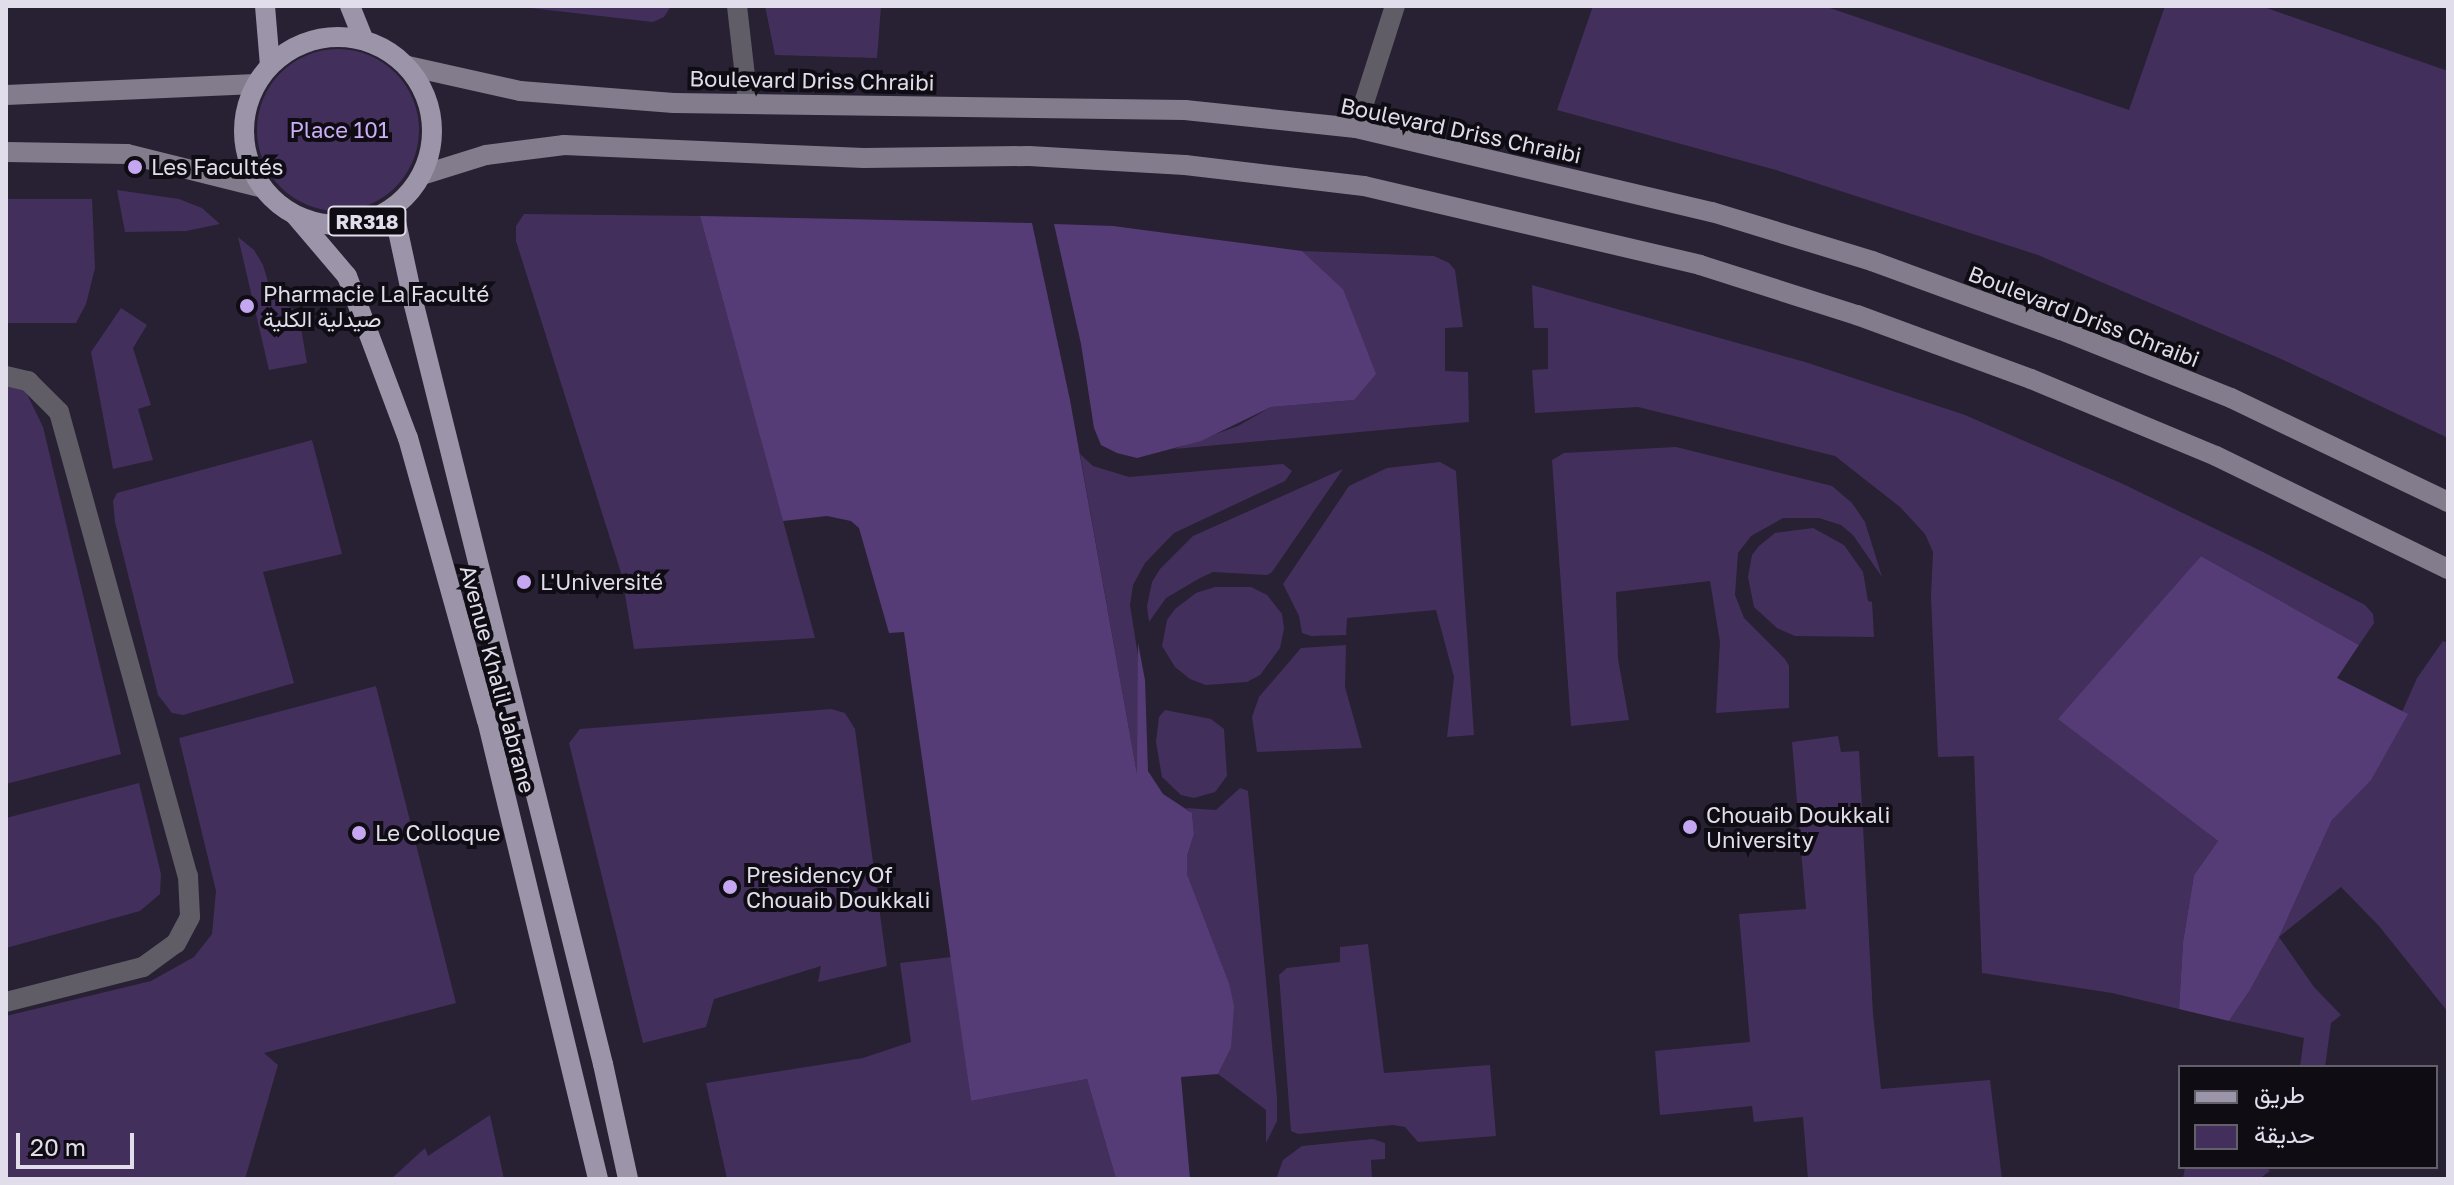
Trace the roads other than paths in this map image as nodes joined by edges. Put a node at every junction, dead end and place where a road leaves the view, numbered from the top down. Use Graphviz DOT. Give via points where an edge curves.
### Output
graph roads {
  1 [pos="265,6"];
  2 [pos="350,6"];
  3 [pos="737,6"];
  4 [pos="1395,6"];
  5 [pos="363,39"];
  6 [pos="270,65"];
  7 [pos="408,66"];
  8 [pos="256,84"];
  9 [pos="6,95"];
  10 [pos="748,103"];
  11 [pos="1356,128"];
  12 [pos="6,152"];
  13 [pos="422,175"];
  14 [pos="263,188"];
  15 [pos="393,208"];
  16 [pos="295,215"];
  17 [pos="6,376"];
  18 [pos="2448,502"];
  19 [pos="2448,569"];
  20 [pos="6,1002"];
  21 [pos="598,1179"];
  22 [pos="628,1179"];
  1 -- 6 [label="main road"];
  2 -- 5 [label="main road"];
  3 -- 10 [label="street"];
  4 -- 11 [label="street"];
  5 -- 6 [label="main road, Boulevard Driss Chraibi / RR318" via="313,40"];
  5 -- 7 [label="main road, Boulevard Driss Chraibi / RR318"];
  6 -- 8 [label="main road, Boulevard Driss Chraibi / RR318"];
  7 -- 10 [label="main road, Boulevard Driss Chraibi / RR318" via="520,91"];
  7 -- 13 [label="main road, Boulevard Driss Chraibi / RR318" via="424,91 432,118 432,148"];
  8 -- 9 [label="main road"];
  8 -- 14 [label="main road, Boulevard Driss Chraibi / RR318" via="244,128 248,160"];
  10 -- 11 [label="main road, Boulevard Driss Chraibi / RR318" via="1185,110"];
  11 -- 18 [label="main road, Boulevard Driss Chraibi / RR318" via="1712,212 1872,261 2231,398"];
  12 -- 14 [label="main road, Boulevard Driss Chraibi / RR318" via="127,154"];
  13 -- 15 [label="main road, Boulevard Driss Chraibi / RR318"];
  13 -- 19 [label="main road" via="486,155 564,145 864,158 1029,156 1185,165 1364,186 1700,265 1857,315 2031,379 2216,456"];
  14 -- 16 [label="main road, Boulevard Driss Chraibi / RR318"];
  15 -- 16 [label="main road, Boulevard Driss Chraibi / RR318" via="367,221 330,226"];
  15 -- 22 [label="main road, Avenue Khalil Jabrane"];
  16 -- 21 [label="main road, Avenue Khalil Jabrane" via="347,276 408,438 487,720"];
  17 -- 20 [label="street" via="28,381 59,412 188,876 190,917 176,943 143,967"];
}
